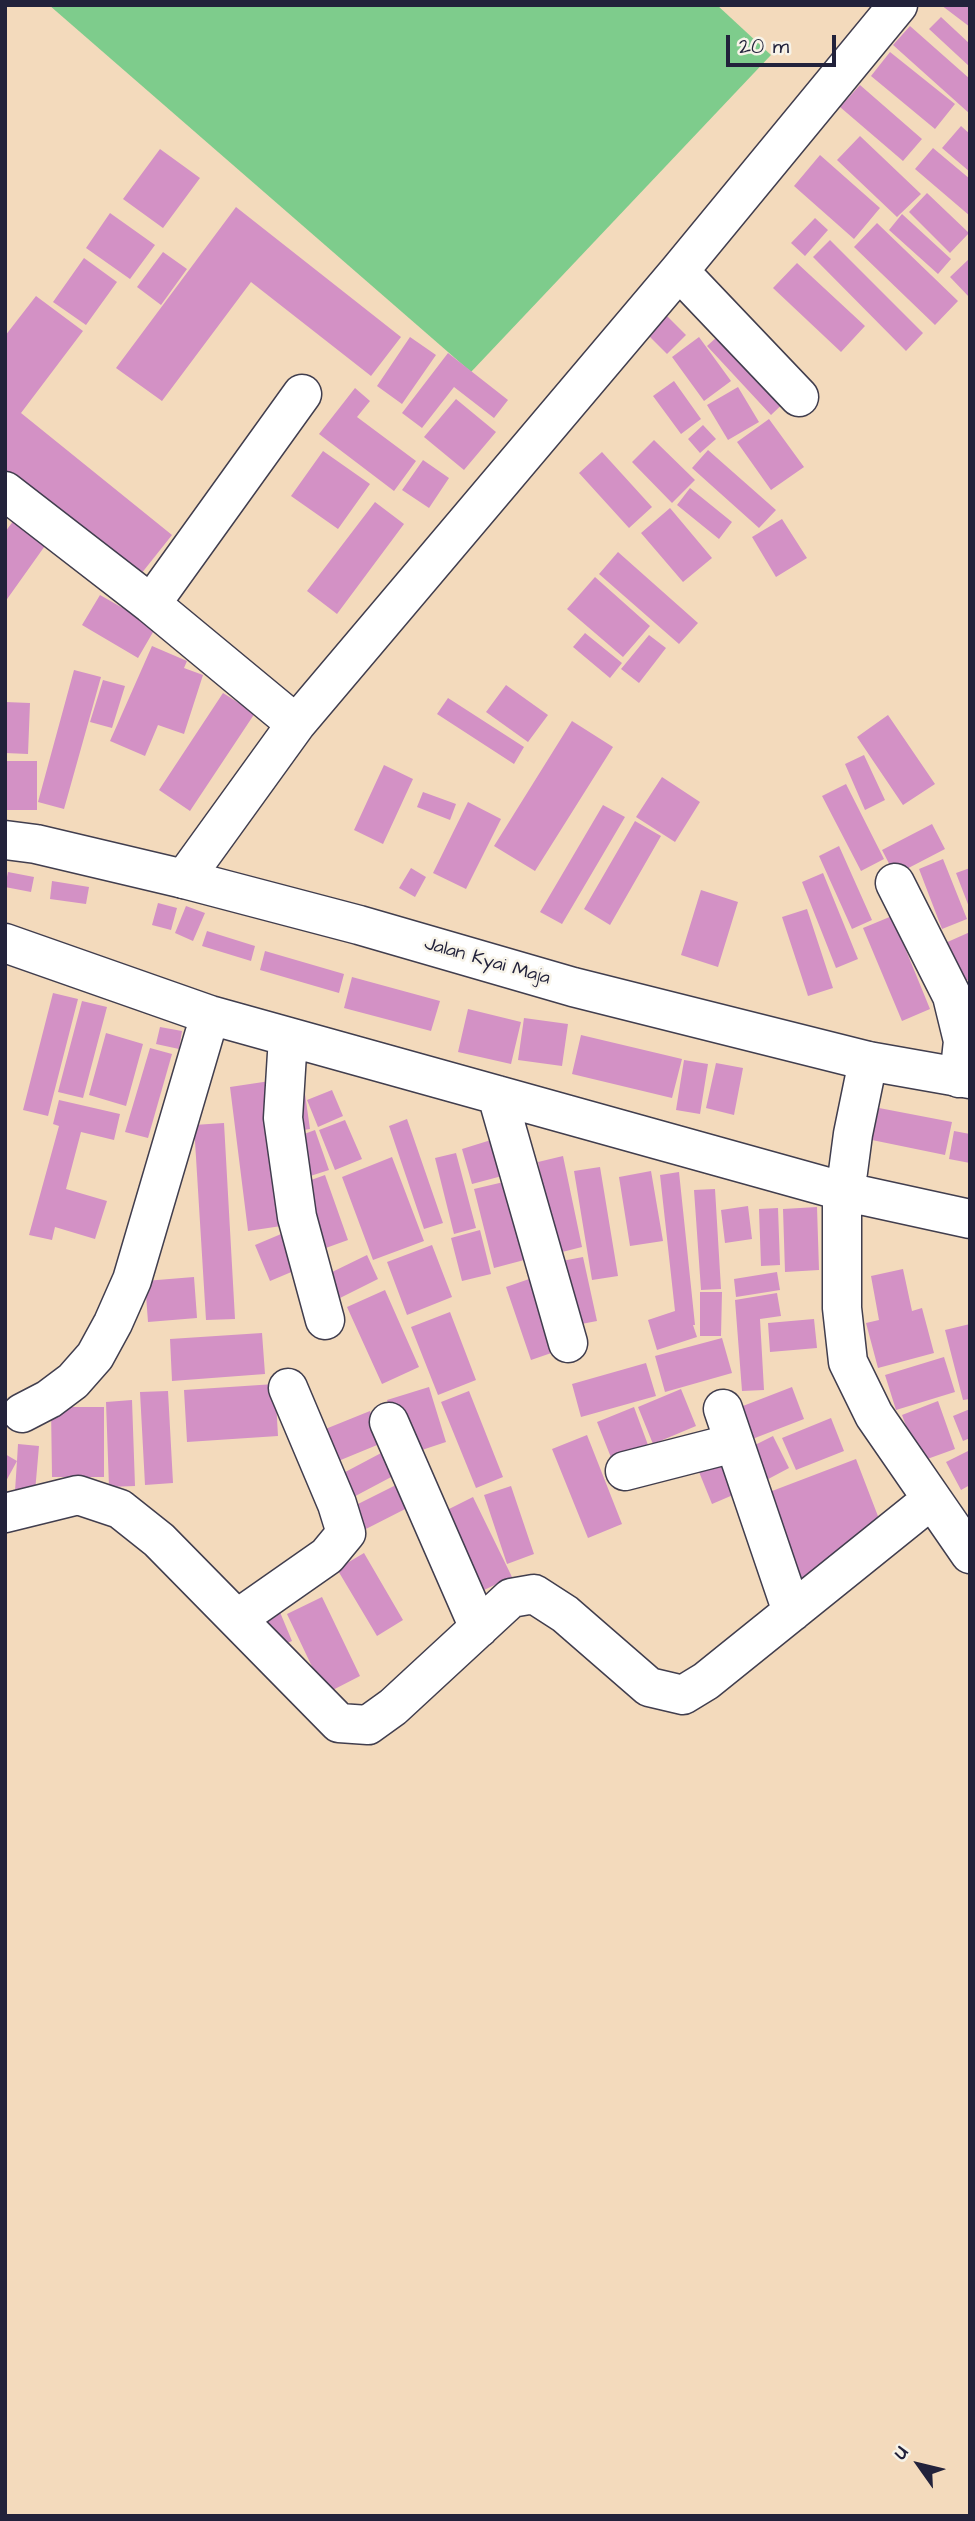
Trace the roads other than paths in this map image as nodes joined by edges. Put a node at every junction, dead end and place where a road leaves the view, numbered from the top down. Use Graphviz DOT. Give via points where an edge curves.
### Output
graph roads {
  1 [pos="898,5"];
  2 [pos="679,271"];
  3 [pos="302,394"];
  4 [pos="799,397"];
  5 [pos="5,491"];
  6 [pos="151,604"];
  7 [pos="296,724"];
  8 [pos="5,840"];
  9 [pos="184,879"];
  10 [pos="895,883"];
  11 [pos="5,943"];
  12 [pos="210,1016"];
  13 [pos="288,1037"];
  14 [pos="869,1061"];
  15 [pos="964,1079"];
  16 [pos="497,1095"];
  17 [pos="845,1181"];
  18 [pos="970,1219"];
  19 [pos="325,1320"];
  20 [pos="568,1343"];
  21 [pos="288,1388"];
  22 [pos="22,1413"];
  23 [pos="389,1422"];
  24 [pos="625,1471"];
  25 [pos="932,1499"];
  26 [pos="5,1513"];
  27 [pos="970,1554"];
  28 [pos="792,1612"];
  29 [pos="237,1619"];
  30 [pos="479,1628"];
  1 -- 2 [label="street"];
  2 -- 4 [label="street"];
  2 -- 7 [label="street"];
  3 -- 6 [label="street"];
  5 -- 6 [label="street"];
  6 -- 7 [label="street"];
  7 -- 9 [label="street"];
  8 -- 9 [label="street, Jalan Kyai Maja"];
  9 -- 14 [label="street, Jalan Kyai Maja" via="573,987"];
  10 -- 15 [label="street" via="953,996 963,1041"];
  11 -- 12 [label="street"];
  12 -- 13 [label="street"];
  12 -- 22 [label="street" via="132,1280 113,1323 95,1356 72,1381"];
  13 -- 16 [label="street"];
  13 -- 19 [label="street" via="283,1118 297,1217"];
  14 -- 15 [label="street, Jalan Kyai Maja"];
  14 -- 17 [label="street"];
  16 -- 17 [label="street"];
  16 -- 20 [label="street"];
  17 -- 18 [label="street"];
  17 -- 25 [label="street" via="842,1308 848,1363 874,1415"];
  21 -- 29 [label="street" via="346,1533 327,1556"];
  23 -- 30 [label="street"];
  24 -- 28 [label="street" via="729,1426"];
  25 -- 27 [label="street"];
  25 -- 28 [label="street"];
  26 -- 29 [label="street" via="78,1495 120,1509 159,1540"];
  28 -- 30 [label="street" via="706,1682 683,1695 649,1687 565,1614 534,1594 511,1598"];
  29 -- 30 [label="street" via="339,1723 368,1725"];
}
